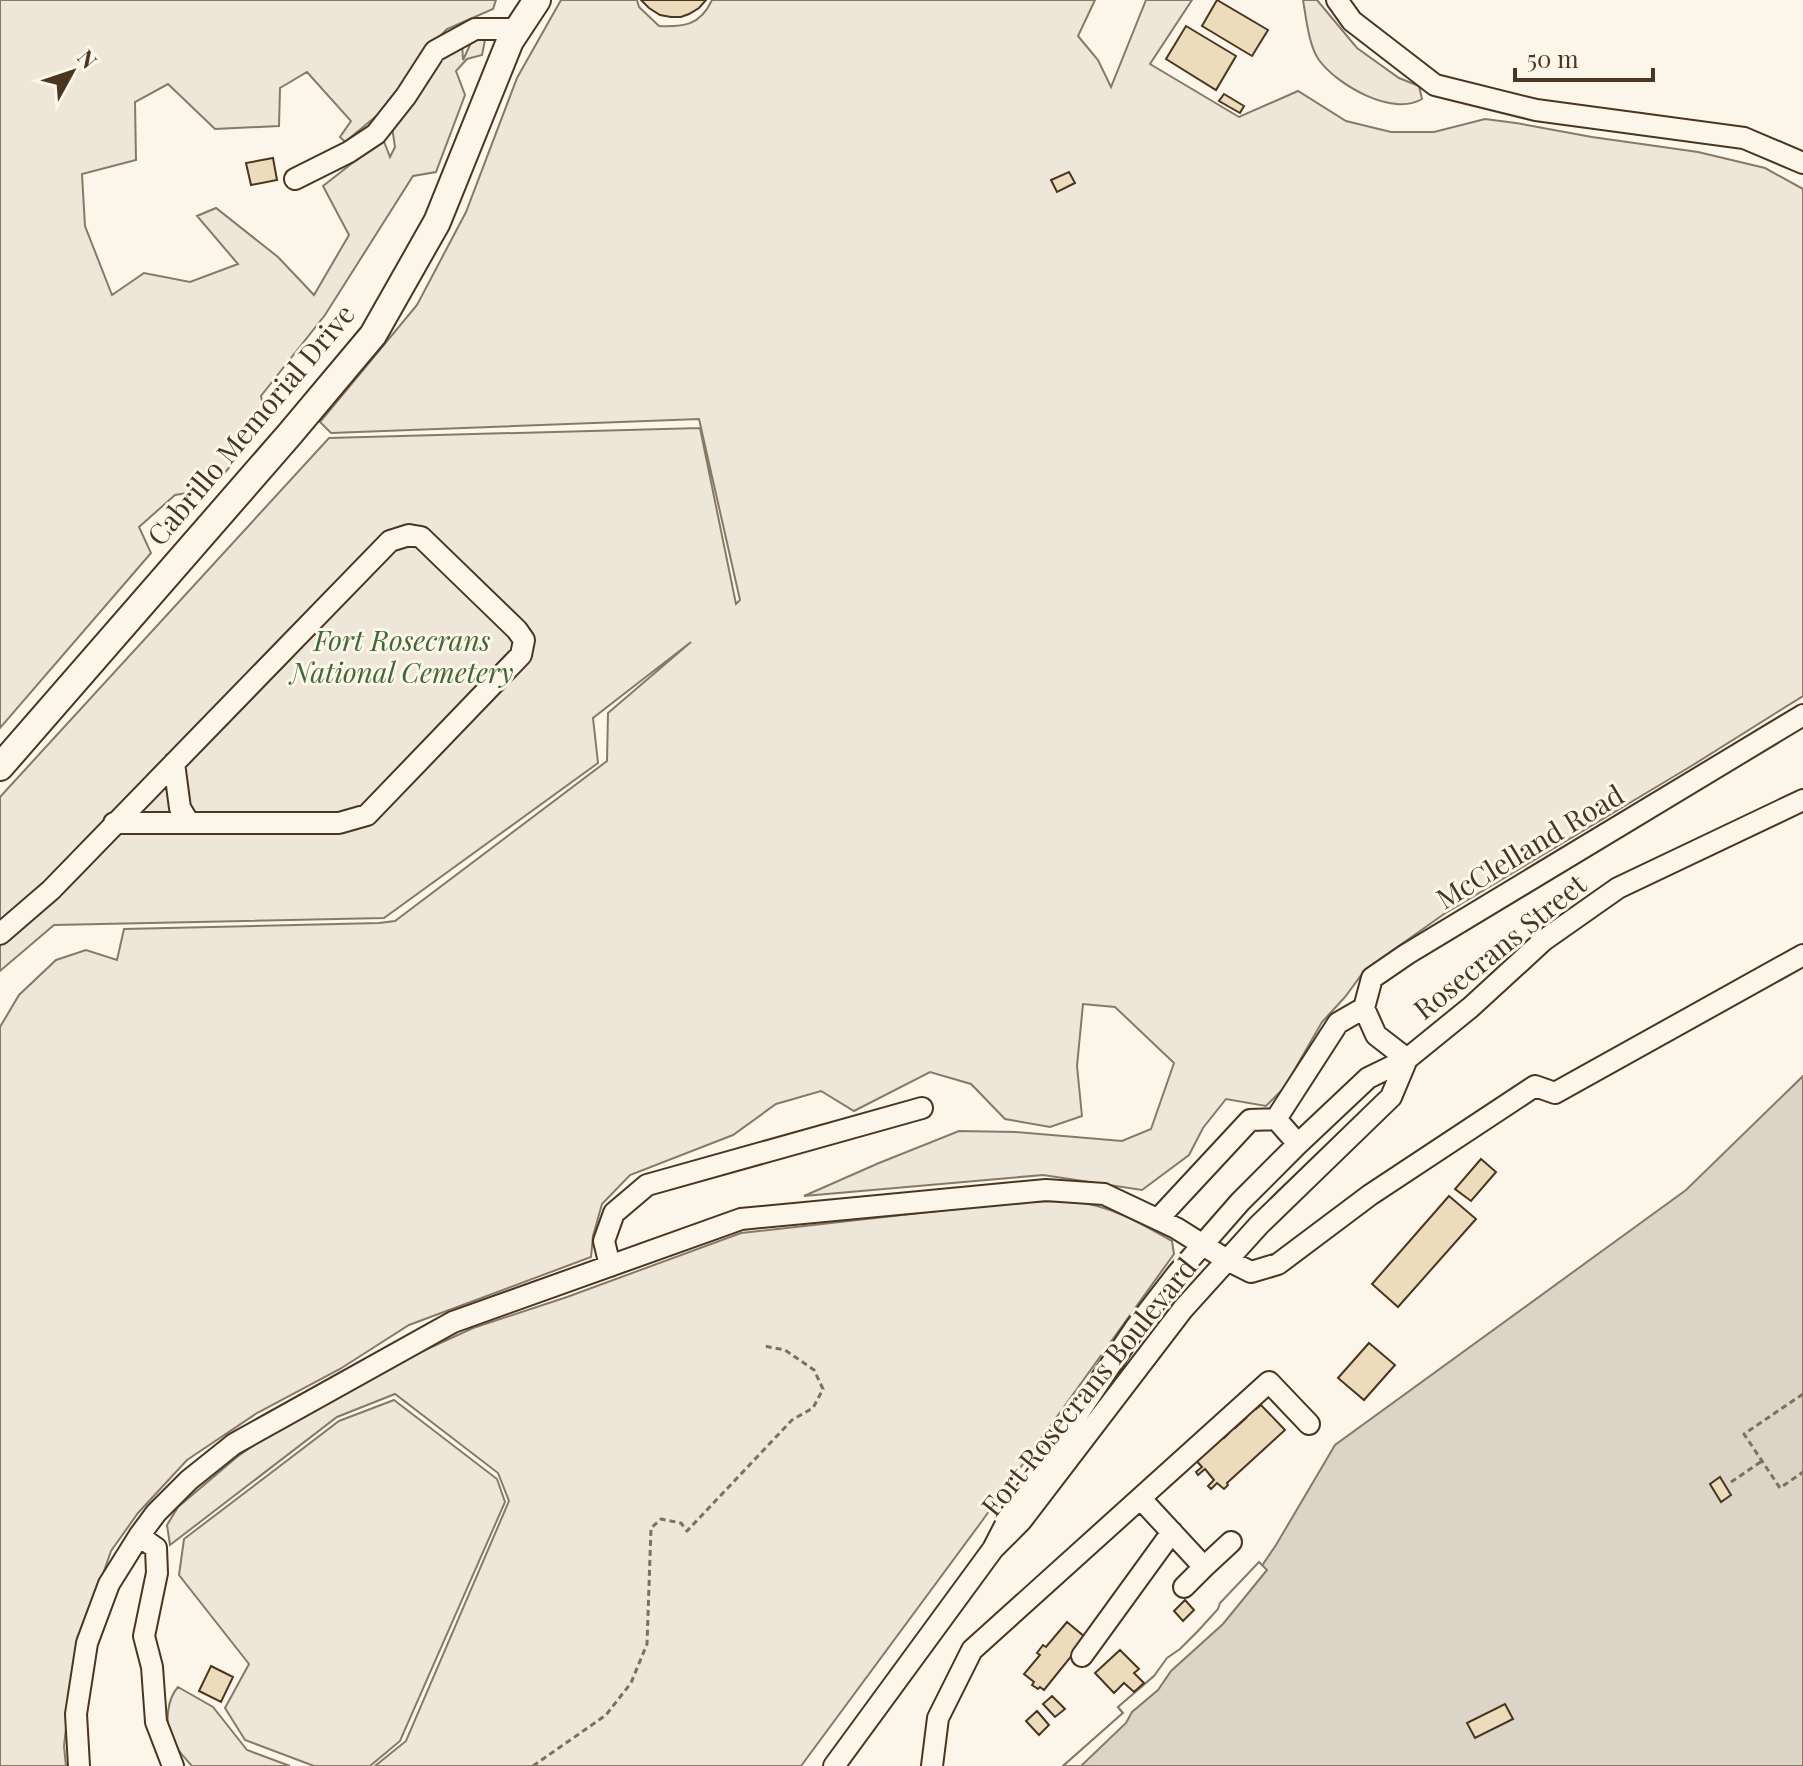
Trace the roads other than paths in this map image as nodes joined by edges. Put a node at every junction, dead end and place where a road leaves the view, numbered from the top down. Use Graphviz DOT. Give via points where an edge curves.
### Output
graph roads {
  1 [pos="537,0"];
  2 [pos="1337,0"];
  3 [pos="519,29"];
  4 [pos="1803,163"];
  5 [pos="295,179"];
  6 [pos="1803,715"];
  7 [pos="174,763"];
  8 [pos="0,767"];
  9 [pos="1803,800"];
  10 [pos="114,823"];
  11 [pos="194,823"];
  12 [pos="0,934"];
  13 [pos="1803,955"];
  14 [pos="1364,1008"];
  15 [pos="1407,1059"];
  16 [pos="922,1108"];
  17 [pos="1276,1119"];
  18 [pos="1298,1144"];
  19 [pos="1158,1219"];
  20 [pos="1204,1244"];
  21 [pos="1227,1260"];
  22 [pos="610,1266"];
  23 [pos="1309,1424"];
  24 [pos="1141,1499"];
  25 [pos="1172,1532"];
  26 [pos="139,1536"];
  27 [pos="1231,1542"];
  28 [pos="993,1549"];
  29 [pos="1204,1567"];
  30 [pos="1184,1587"];
  31 [pos="1082,1656"];
  32 [pos="79,1766"];
  33 [pos="173,1766"];
  34 [pos="834,1766"];
  35 [pos="932,1766"];
  1 -- 3 [label="main road, Cabrillo Memorial Drive"];
  2 -- 4 [label="street" via="1352,21 1435,85 1536,110 1744,138"];
  3 -- 5 [label="street" via="475,29 435,51 376,134"];
  3 -- 8 [label="main road, Cabrillo Memorial Drive" via="437,222 373,335"];
  6 -- 14 [label="street, McClelland Road" via="1407,954 1372,978"];
  7 -- 10 [label="street"];
  7 -- 11 [label="street" via="180,808"];
  7 -- 11 [label="street" via="390,541 421,537 524,640 521,655 367,815 339,823"];
  9 -- 15 [label="street, Rosecrans Street" via="1618,888 1544,940"];
  10 -- 11 [label="street"];
  10 -- 12 [label="street" via="51,890"];
  13 -- 21 [label="street" via="1555,1093 1535,1086 1370,1195 1278,1264 1251,1272"];
  14 -- 15 [label="street" via="1376,1035"];
  14 -- 17 [label="street" via="1338,1023"];
  15 -- 18 [label="street, Rosecrans Street" via="1368,1078"];
  15 -- 21 [label="street, Rosecrans Street" via="1391,1097"];
  16 -- 22 [label="street" via="647,1185 614,1213 604,1241"];
  17 -- 18 [label="street"];
  17 -- 19 [label="street" via="1250,1120"];
  18 -- 20 [label="street, Rosecrans Street"];
  19 -- 20 [label="street"];
  19 -- 22 [label="street" via="1104,1194 1046,1190 741,1219"];
  20 -- 21 [label="street"];
  20 -- 28 [label="street, Fort Rosecrans Boulevard" via="1136,1327 1012,1512"];
  21 -- 28 [label="street, Fort Rosecrans Boulevard" via="1183,1309 1021,1521"];
  22 -- 26 [label="street" via="453,1322 234,1444 189,1480"];
  23 -- 24 [label="street" via="1269,1382"];
  24 -- 25 [label="street"];
  24 -- 35 [label="street" via="972,1650 938,1718"];
  25 -- 29 [label="street"];
  25 -- 31 [label="street"];
  26 -- 32 [label="street" via="109,1584 87,1643 76,1714"];
  26 -- 33 [label="street" via="156,1548 157,1573 144,1636 156,1722"];
  27 -- 29 [label="street"];
  28 -- 34 [label="street, Fort Rosecrans Boulevard"];
  29 -- 30 [label="street"];
}
